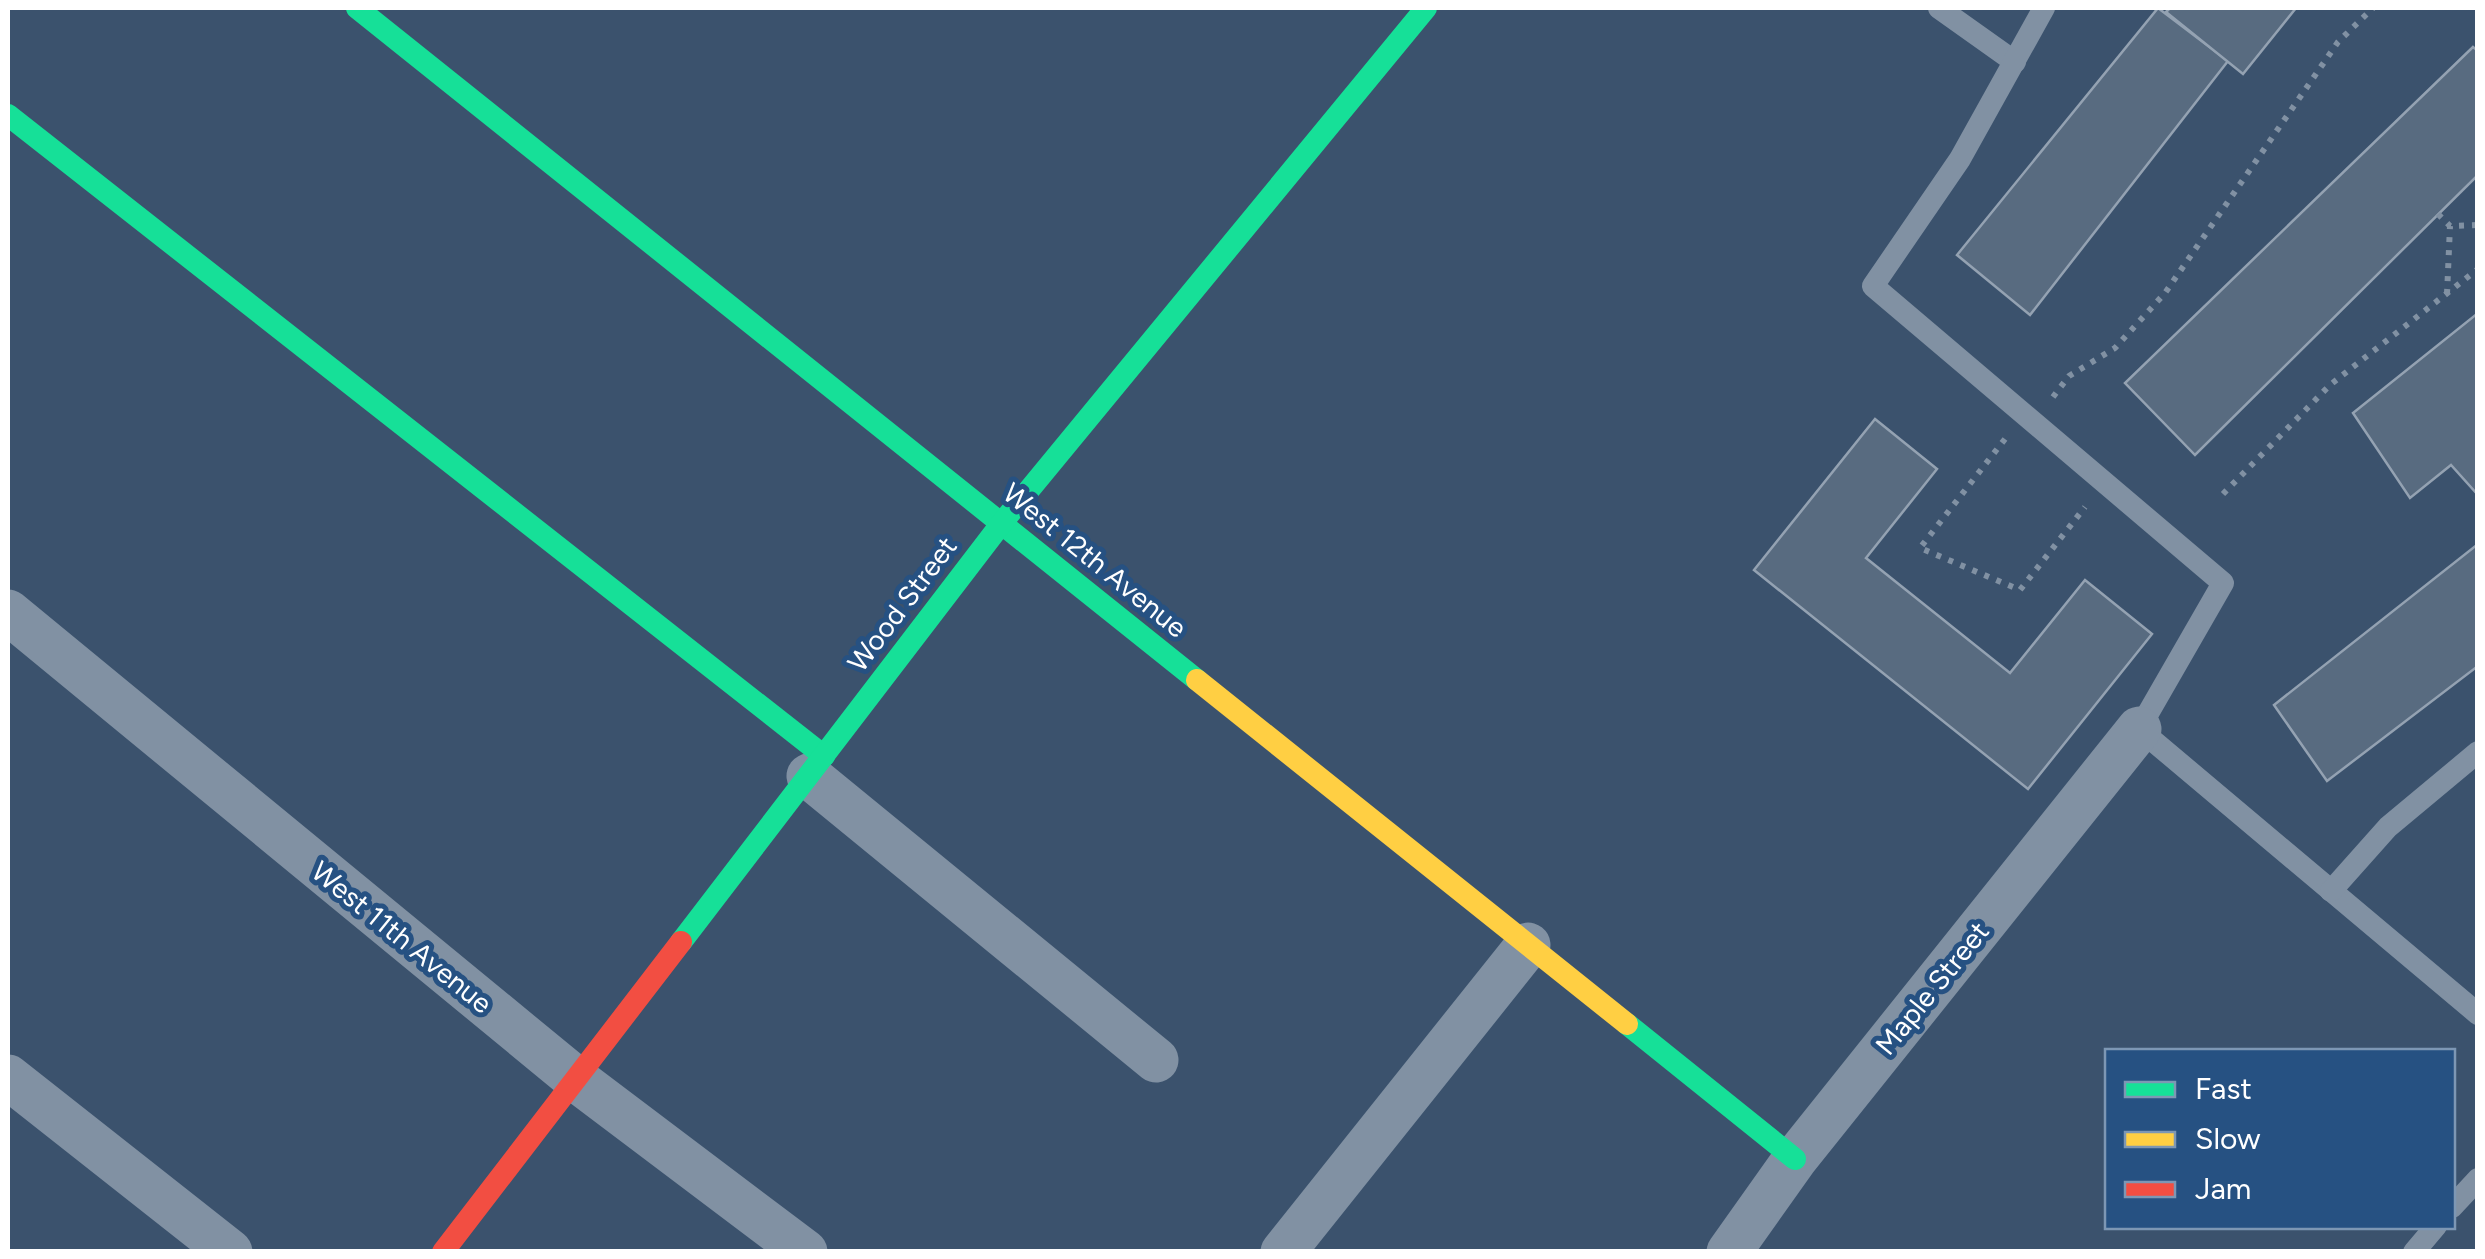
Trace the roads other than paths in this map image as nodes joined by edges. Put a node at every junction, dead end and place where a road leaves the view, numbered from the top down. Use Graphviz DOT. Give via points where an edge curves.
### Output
graph roads {
  1 [pos="357,8"];
  2 [pos="1426,8"];
  3 [pos="1939,8"];
  4 [pos="2044,8"];
  5 [pos="2015,62"];
  6 [pos="8,115"];
  7 [pos="1001,524"];
  8 [pos="8,612"];
  9 [pos="2139,728"];
  10 [pos="2478,752"];
  11 [pos="816,766"];
  12 [pos="2331,891"];
  13 [pos="1528,946"];
  14 [pos="2478,1014"];
  15 [pos="1156,1060"];
  16 [pos="8,1077"];
  17 [pos="577,1080"];
  18 [pos="1796,1159"];
  19 [pos="2478,1179"];
  20 [pos="2455,1205"];
  21 [pos="2433,1229"];
  22 [pos="230,1252"];
  23 [pos="443,1252"];
  24 [pos="805,1252"];
  25 [pos="1283,1252"];
  26 [pos="1729,1252"];
  27 [pos="2414,1252"];
  1 -- 7 [label="street, West 12th Avenue"];
  2 -- 7 [label="street, Wood Street"];
  3 -- 5 [label="lane"];
  4 -- 5 [label="lane"];
  5 -- 9 [label="lane" via="1960,159 1873,286 2223,583"];
  6 -- 11 [label="street"];
  7 -- 11 [label="street, Wood Street"];
  7 -- 13 [label="street, West 12th Avenue"];
  8 -- 17 [label="street, West 11th Avenue"];
  9 -- 12 [label="lane"];
  9 -- 18 [label="street, Maple Street"];
  10 -- 12 [label="lane" via="2388,827"];
  11 -- 15 [label="street"];
  11 -- 17 [label="street, Wood Street"];
  12 -- 14 [label="lane"];
  13 -- 18 [label="street, West 12th Avenue"];
  13 -- 25 [label="street"];
  16 -- 22 [label="street"];
  17 -- 23 [label="street, Wood Street"];
  17 -- 24 [label="street, West 11th Avenue"];
  18 -- 26 [label="street, Maple Street"];
  19 -- 20 [label="lane"];
  21 -- 27 [label="lane"];
}
